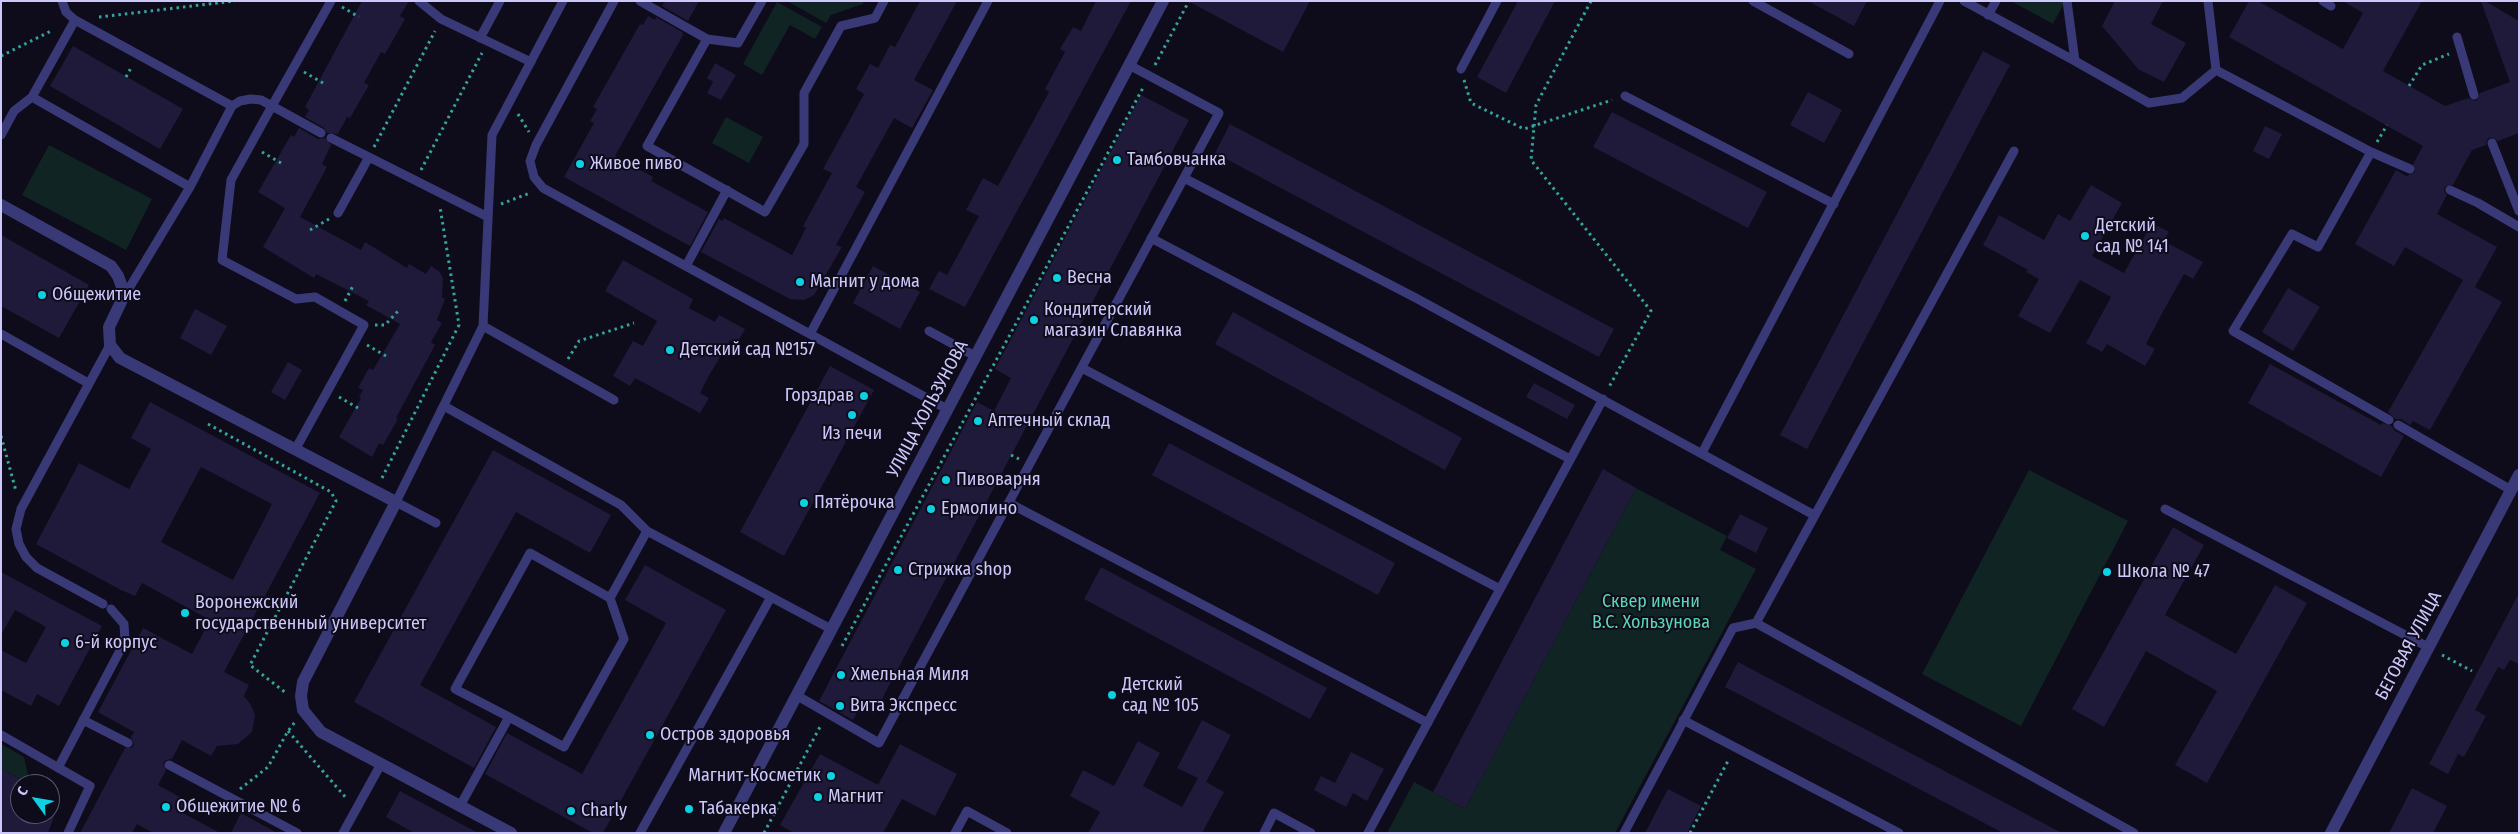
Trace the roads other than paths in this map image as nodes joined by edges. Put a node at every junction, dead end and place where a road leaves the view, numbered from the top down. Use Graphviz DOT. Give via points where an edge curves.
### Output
graph roads {
  1 [pos="62,1"];
  2 [pos="419,1"];
  3 [pos="500,1"];
  4 [pos="563,1"];
  5 [pos="614,1"];
  6 [pos="640,1"];
  7 [pos="762,1"];
  8 [pos="884,1"];
  9 [pos="988,1"];
  10 [pos="1163,1"];
  11 [pos="1497,1"];
  12 [pos="1753,1"];
  13 [pos="1940,1"];
  14 [pos="1964,1"];
  15 [pos="1996,1"];
  16 [pos="2068,1"];
  17 [pos="2208,1"];
  18 [pos="335,3"];
  19 [pos="1988,15"];
  20 [pos="75,20"];
  21 [pos="2457,37"];
  22 [pos="707,39"];
  23 [pos="484,40"];
  24 [pos="1849,54"];
  25 [pos="2075,61"];
  26 [pos="531,62"];
  27 [pos="1129,65"];
  28 [pos="1460,69"];
  29 [pos="2216,70"];
  30 [pos="2474,95"];
  31 [pos="1625,96"];
  32 [pos="32,97"];
  33 [pos="232,106"];
  34 [pos="272,106"];
  35 [pos="321,133"];
  36 [pos="1,135"];
  37 [pos="330,138"];
  38 [pos="2492,143"];
  39 [pos="2014,151"];
  40 [pos="2371,152"];
  41 [pos="369,157"];
  42 [pos="2410,169"];
  43 [pos="1184,178"];
  44 [pos="190,187"];
  45 [pos="727,190"];
  46 [pos="2450,190"];
  47 [pos="1834,204"];
  48 [pos="1,205"];
  49 [pos="2519,211"];
  50 [pos="338,213"];
  51 [pos="489,213"];
  52 [pos="2519,227"];
  53 [pos="1152,238"];
  54 [pos="686,266"];
  55 [pos="121,302"];
  56 [pos="484,326"];
  57 [pos="929,331"];
  58 [pos="1,334"];
  59 [pos="810,334"];
  60 [pos="110,345"];
  61 [pos="976,356"];
  62 [pos="1082,368"];
  63 [pos="88,384"];
  64 [pos="1603,399"];
  65 [pos="614,400"];
  66 [pos="444,406"];
  67 [pos="947,409"];
  68 [pos="2388,420"];
  69 [pos="2398,426"];
  70 [pos="296,450"];
  71 [pos="1702,453"];
  72 [pos="1570,459"];
  73 [pos="2519,475"];
  74 [pos="2511,490"];
  75 [pos="396,502"];
  76 [pos="1009,502"];
  77 [pos="2165,509"];
  78 [pos="1814,515"];
  79 [pos="436,523"];
  80 [pos="647,531"];
  81 [pos="1500,589"];
  82 [pos="771,597"];
  83 [pos="610,598"];
  84 [pos="1756,623"];
  85 [pos="832,629"];
  86 [pos="2428,647"];
  87 [pos="796,695"];
  88 [pos="508,717"];
  89 [pos="83,720"];
  90 [pos="1683,720"];
  91 [pos="1428,723"];
  92 [pos="1,735"];
  93 [pos="128,743"];
  94 [pos="381,764"];
  95 [pos="169,765"];
  96 [pos="58,768"];
  97 [pos="460,806"];
  98 [pos="68,833"];
  99 [pos="297,833"];
  100 [pos="343,833"];
  101 [pos="511,833"];
  102 [pos="640,833"];
  103 [pos="724,833"];
  104 [pos="955,833"];
  105 [pos="1007,833"];
  106 [pos="1264,833"];
  107 [pos="1312,833"];
  108 [pos="1368,833"];
  109 [pos="1624,833"];
  110 [pos="1900,833"];
  111 [pos="2134,833"];
  112 [pos="2330,833"];
  1 -- 20 [label="lane" via="66,12"];
  2 -- 23 [label="lane" via="441,19"];
  3 -- 23 [label="lane"];
  4 -- 26 [label="lane"];
  5 -- 54 [label="lane" via="536,145 530,161 534,177 543,188"];
  6 -- 22 [label="lane"];
  7 -- 22 [label="lane" via="738,43"];
  8 -- 45 [label="lane" via="875,18 841,26 804,93 804,144 765,212"];
  9 -- 59 [label="lane"];
  10 -- 27 [label="street, УЛИЦА ХОЛЬЗУНОВА"];
  11 -- 28 [label="lane"];
  12 -- 24 [label="lane"];
  13 -- 47 [label="lane"];
  14 -- 19 [label="lane"];
  15 -- 19 [label="lane"];
  16 -- 25 [label="lane"];
  17 -- 29 [label="lane"];
  18 -- 34 [label="lane"];
  19 -- 25 [label="lane"];
  20 -- 32 [label="lane"];
  20 -- 33 [label="lane"];
  21 -- 30 [label="lane"];
  22 -- 45 [label="lane" via="647,146"];
  23 -- 26 [label="lane"];
  25 -- 29 [label="lane" via="2150,103 2182,98"];
  26 -- 51 [label="lane" via="492,135"];
  27 -- 43 [label="lane" via="1219,113"];
  27 -- 61 [label="street, УЛИЦА ХОЛЬЗУНОВА"];
  29 -- 40 [label="lane"];
  31 -- 47 [label="lane"];
  32 -- 36 [label="lane" via="14,111"];
  32 -- 44 [label="lane"];
  33 -- 34 [label="lane" via="251,99"];
  33 -- 44 [label="lane"];
  34 -- 35 [label="lane"];
  34 -- 70 [label="lane" via="231,180 222,260 296,299 315,297 364,325"];
  37 -- 41 [label="lane"];
  38 -- 49 [label="lane"];
  39 -- 78 [label="lane"];
  40 -- 42 [label="lane"];
  40 -- 68 [label="lane" via="2318,247 2292,234 2233,331"];
  41 -- 50 [label="lane"];
  41 -- 51 [label="lane"];
  43 -- 53 [label="lane"];
  43 -- 64 [label="lane"];
  44 -- 55 [label="lane"];
  45 -- 54 [label="lane"];
  46 -- 52 [label="lane"];
  47 -- 71 [label="lane"];
  48 -- 55 [label="street" via="111,266 122,287"];
  51 -- 56 [label="lane"];
  53 -- 62 [label="lane"];
  53 -- 72 [label="lane"];
  54 -- 59 [label="lane"];
  55 -- 60 [label="street" via="108,327"];
  56 -- 65 [label="lane"];
  56 -- 66 [label="lane"];
  57 -- 61 [label="lane"];
  58 -- 63 [label="lane"];
  59 -- 67 [label="lane"];
  60 -- 63 [label="lane"];
  60 -- 70 [label="street" via="120,358"];
  61 -- 67 [label="street, УЛИЦА ХОЛЬЗУНОВА"];
  62 -- 76 [label="lane"];
  62 -- 81 [label="lane"];
  63 -- 89 [label="lane" via="21,509 16,530 18,544 37,568 107,607 124,624 125,641"];
  64 -- 71 [label="lane"];
  64 -- 72 [label="lane"];
  66 -- 75 [label="lane"];
  66 -- 80 [label="lane" via="621,504"];
  67 -- 85 [label="street, УЛИЦА ХОЛЬЗУНОВА"];
  69 -- 74 [label="lane"];
  70 -- 75 [label="street"];
  71 -- 78 [label="lane"];
  72 -- 81 [label="lane"];
  73 -- 74 [label="street, БЕГОВАЯ УЛИЦА"];
  74 -- 86 [label="street, БЕГОВАЯ УЛИЦА"];
  75 -- 79 [label="lane"];
  75 -- 94 [label="street" via="303,682 301,696 304,710 321,732"];
  76 -- 87 [label="lane" via="880,743"];
  76 -- 91 [label="lane"];
  77 -- 86 [label="lane"];
  78 -- 84 [label="lane"];
  80 -- 82 [label="lane"];
  80 -- 83 [label="lane"];
  81 -- 91 [label="lane"];
  82 -- 85 [label="lane"];
  82 -- 102 [label="lane"];
  83 -- 88 [label="lane" via="624,640 564,747"];
  83 -- 88 [label="lane" via="530,553 455,689"];
  84 -- 90 [label="lane" via="1733,628"];
  84 -- 111 [label="lane"];
  85 -- 87 [label="street, УЛИЦА ХОЛЬЗУНОВА"];
  86 -- 112 [label="street, БЕГОВАЯ УЛИЦА"];
  87 -- 103 [label="street, УЛИЦА ХОЛЬЗУНОВА"];
  88 -- 97 [label="lane"];
  89 -- 93 [label="lane"];
  89 -- 96 [label="lane"];
  90 -- 109 [label="lane"];
  90 -- 110 [label="lane"];
  91 -- 108 [label="lane"];
  92 -- 96 [label="lane"];
  94 -- 97 [label="street"];
  94 -- 100 [label="lane"];
  95 -- 99 [label="lane"];
  96 -- 98 [label="lane" via="90,786"];
  97 -- 101 [label="street"];
  104 -- 105 [label="lane" via="967,811"];
  106 -- 107 [label="lane" via="1274,813"];
}
